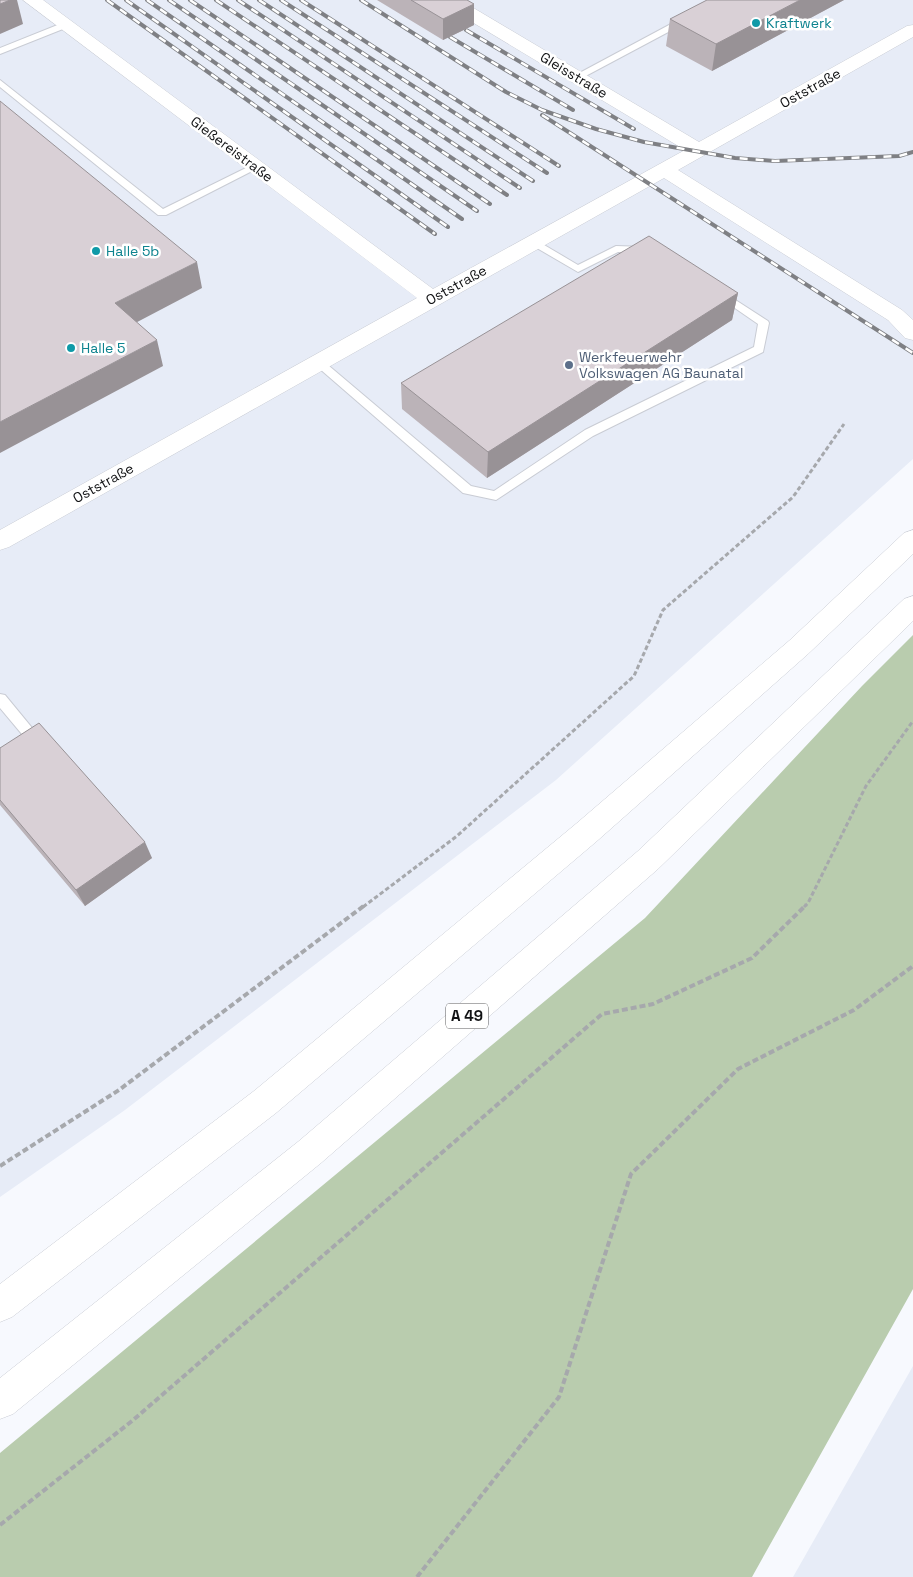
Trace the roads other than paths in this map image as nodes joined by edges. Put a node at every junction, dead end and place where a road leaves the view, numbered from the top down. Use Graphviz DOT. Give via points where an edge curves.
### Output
graph roads {
  1 [pos="32,0"];
  2 [pos="448,0"];
  3 [pos="696,14"];
  4 [pos="65,25"];
  5 [pos="913,30"];
  6 [pos="0,51"];
  7 [pos="577,77"];
  8 [pos="0,84"];
  9 [pos="699,150"];
  10 [pos="255,167"];
  11 [pos="665,170"];
  12 [pos="534,242"];
  13 [pos="658,250"];
  14 [pos="707,284"];
  15 [pos="432,299"];
  16 [pos="913,333"];
  17 [pos="318,362"];
  18 [pos="913,539"];
  19 [pos="0,541"];
  20 [pos="913,606"];
  21 [pos="0,700"];
  22 [pos="0,762"];
  23 [pos="0,1305"];
  24 [pos="0,1401"];
  1 -- 4 [label="main road, Gießereistraße"];
  2 -- 7 [label="main road, Gleisstraße"];
  3 -- 7 [label="lane"];
  4 -- 6 [label="lane"];
  4 -- 10 [label="main road, Gießereistraße"];
  5 -- 9 [label="main road, Oststraße"];
  7 -- 9 [label="main road, Gleisstraße"];
  8 -- 10 [label="lane" via="162,213"];
  9 -- 11 [label="main road, Oststraße"];
  10 -- 15 [label="main road, Gießereistraße"];
  11 -- 12 [label="main road, Oststraße"];
  11 -- 16 [label="main road" via="895,315"];
  12 -- 13 [label="lane" via="578,269 616,250"];
  12 -- 15 [label="main road, Oststraße"];
  14 -- 17 [label="lane" via="764,323 759,349 589,433 496,496 468,490"];
  15 -- 17 [label="main road, Oststraße"];
  17 -- 19 [label="main road, Oststraße"];
  18 -- 23 [label="main road" via="799,647 638,788 302,1071"];
  20 -- 24 [label="main road, A 49" via="648,860 310,1152"];
  21 -- 22 [label="lane" via="35,740"];
}
